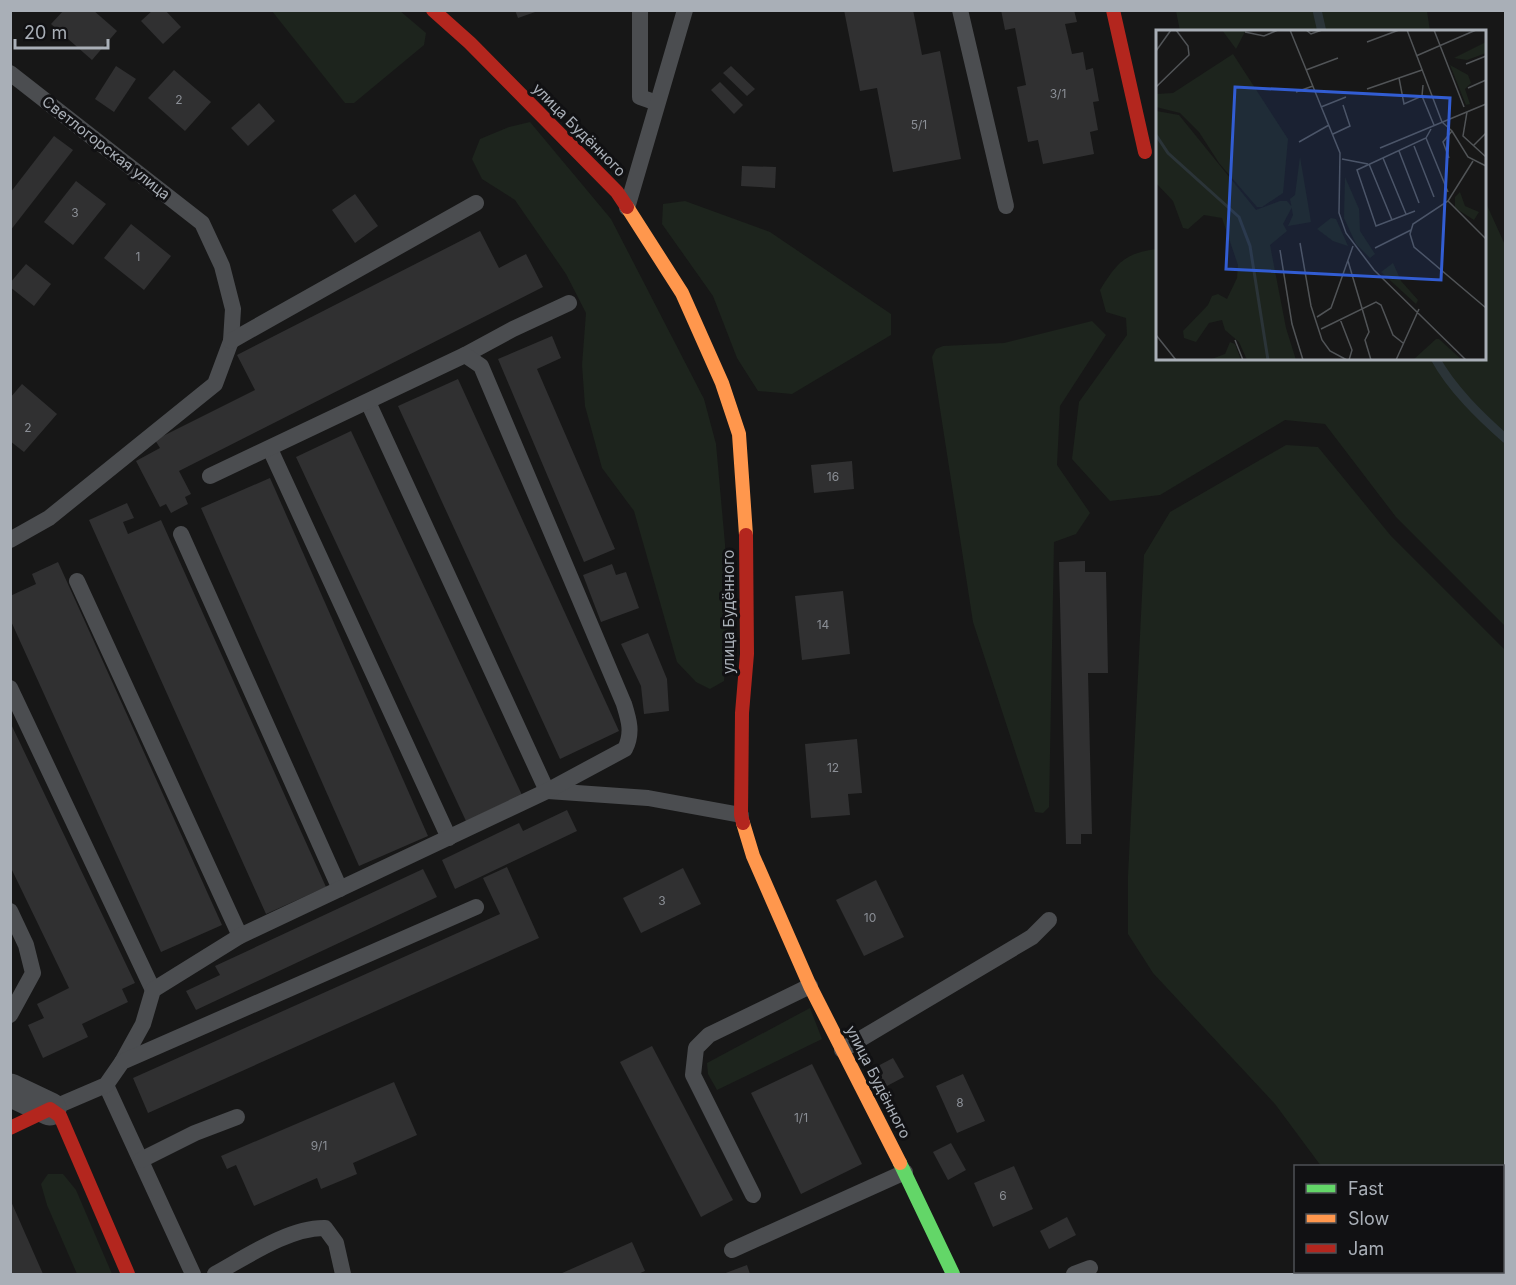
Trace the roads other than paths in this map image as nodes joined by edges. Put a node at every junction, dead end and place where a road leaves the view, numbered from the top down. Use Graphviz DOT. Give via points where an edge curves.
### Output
graph roads {
  1 [pos="433,10"];
  2 [pos="640,10"];
  3 [pos="685,10"];
  4 [pos="960,10"];
  5 [pos="1113,10"];
  6 [pos="10,73"];
  7 [pos="657,103"];
  8 [pos="1145,152"];
  9 [pos="476,203"];
  10 [pos="1006,206"];
  11 [pos="627,209"];
  12 [pos="569,303"];
  13 [pos="231,341"];
  14 [pos="465,355"];
  15 [pos="368,402"];
  16 [pos="270,449"];
  17 [pos="210,476"];
  18 [pos="181,534"];
  19 [pos="10,540"];
  20 [pos="77,581"];
  21 [pos="10,688"];
  22 [pos="547,791"];
  23 [pos="741,815"];
  24 [pos="449,838"];
  25 [pos="340,889"];
  26 [pos="476,907"];
  27 [pos="10,911"];
  28 [pos="1049,920"];
  29 [pos="240,936"];
  30 [pos="810,986"];
  31 [pos="153,990"];
  32 [pos="10,1015"];
  33 [pos="842,1050"];
  34 [pos="122,1062"];
  35 [pos="106,1085"];
  36 [pos="10,1090"];
  37 [pos="50,1109"];
  38 [pos="237,1118"];
  39 [pos="10,1128"];
  40 [pos="141,1160"];
  41 [pos="905,1172"];
  42 [pos="753,1195"];
  43 [pos="732,1250"];
  44 [pos="1090,1268"];
  45 [pos="128,1275"];
  46 [pos="194,1275"];
  47 [pos="215,1275"];
  48 [pos="343,1275"];
  49 [pos="953,1275"];
  50 [pos="1074,1275"];
  1 -- 11 [label="street, улица Будённого" via="617,192"];
  2 -- 7 [label="lane" via="640,97"];
  3 -- 7 [label="lane"];
  4 -- 10 [label="lane"];
  5 -- 8 [label="street"];
  6 -- 13 [label="lane, Светлогорская улица" via="202,223 222,266 233,309"];
  7 -- 11 [label="lane"];
  9 -- 13 [label="lane"];
  11 -- 23 [label="street, улица Будённого" via="682,293 722,383 739,434 747,605"];
  12 -- 14 [label="lane"];
  13 -- 19 [label="lane" via="215,384 49,518"];
  14 -- 15 [label="lane"];
  14 -- 22 [label="lane" via="481,366 631,726 625,749"];
  15 -- 16 [label="lane"];
  15 -- 22 [label="lane"];
  16 -- 17 [label="lane"];
  16 -- 24 [label="lane"];
  18 -- 25 [label="lane"];
  20 -- 29 [label="lane"];
  21 -- 31 [label="lane"];
  22 -- 23 [label="lane" via="648,798"];
  22 -- 24 [label="lane"];
  23 -- 30 [label="street, улица Будённого" via="753,856"];
  24 -- 25 [label="lane"];
  25 -- 29 [label="lane"];
  26 -- 34 [label="lane"];
  27 -- 32 [label="lane" via="26,945 33,974"];
  28 -- 33 [label="lane" via="1032,937"];
  29 -- 31 [label="lane"];
  30 -- 33 [label="street, улица Будённого"];
  30 -- 42 [label="lane" via="710,1035 696,1048 693,1075"];
  31 -- 34 [label="lane" via="142,1024"];
  33 -- 41 [label="street, улица Будённого"];
  34 -- 35 [label="lane"];
  35 -- 37 [label="lane"];
  35 -- 40 [label="lane"];
  36 -- 37 [label="street"];
  37 -- 39 [label="street"];
  37 -- 45 [label="street" via="60,1116"];
  38 -- 40 [label="lane" via="195,1133"];
  40 -- 46 [label="lane"];
  41 -- 43 [label="lane"];
  41 -- 49 [label="street, улица Будённого"];
  44 -- 50 [label="lane"];
  47 -- 48 [label="lane" via="308,1228 325,1228 336,1243"];
}
